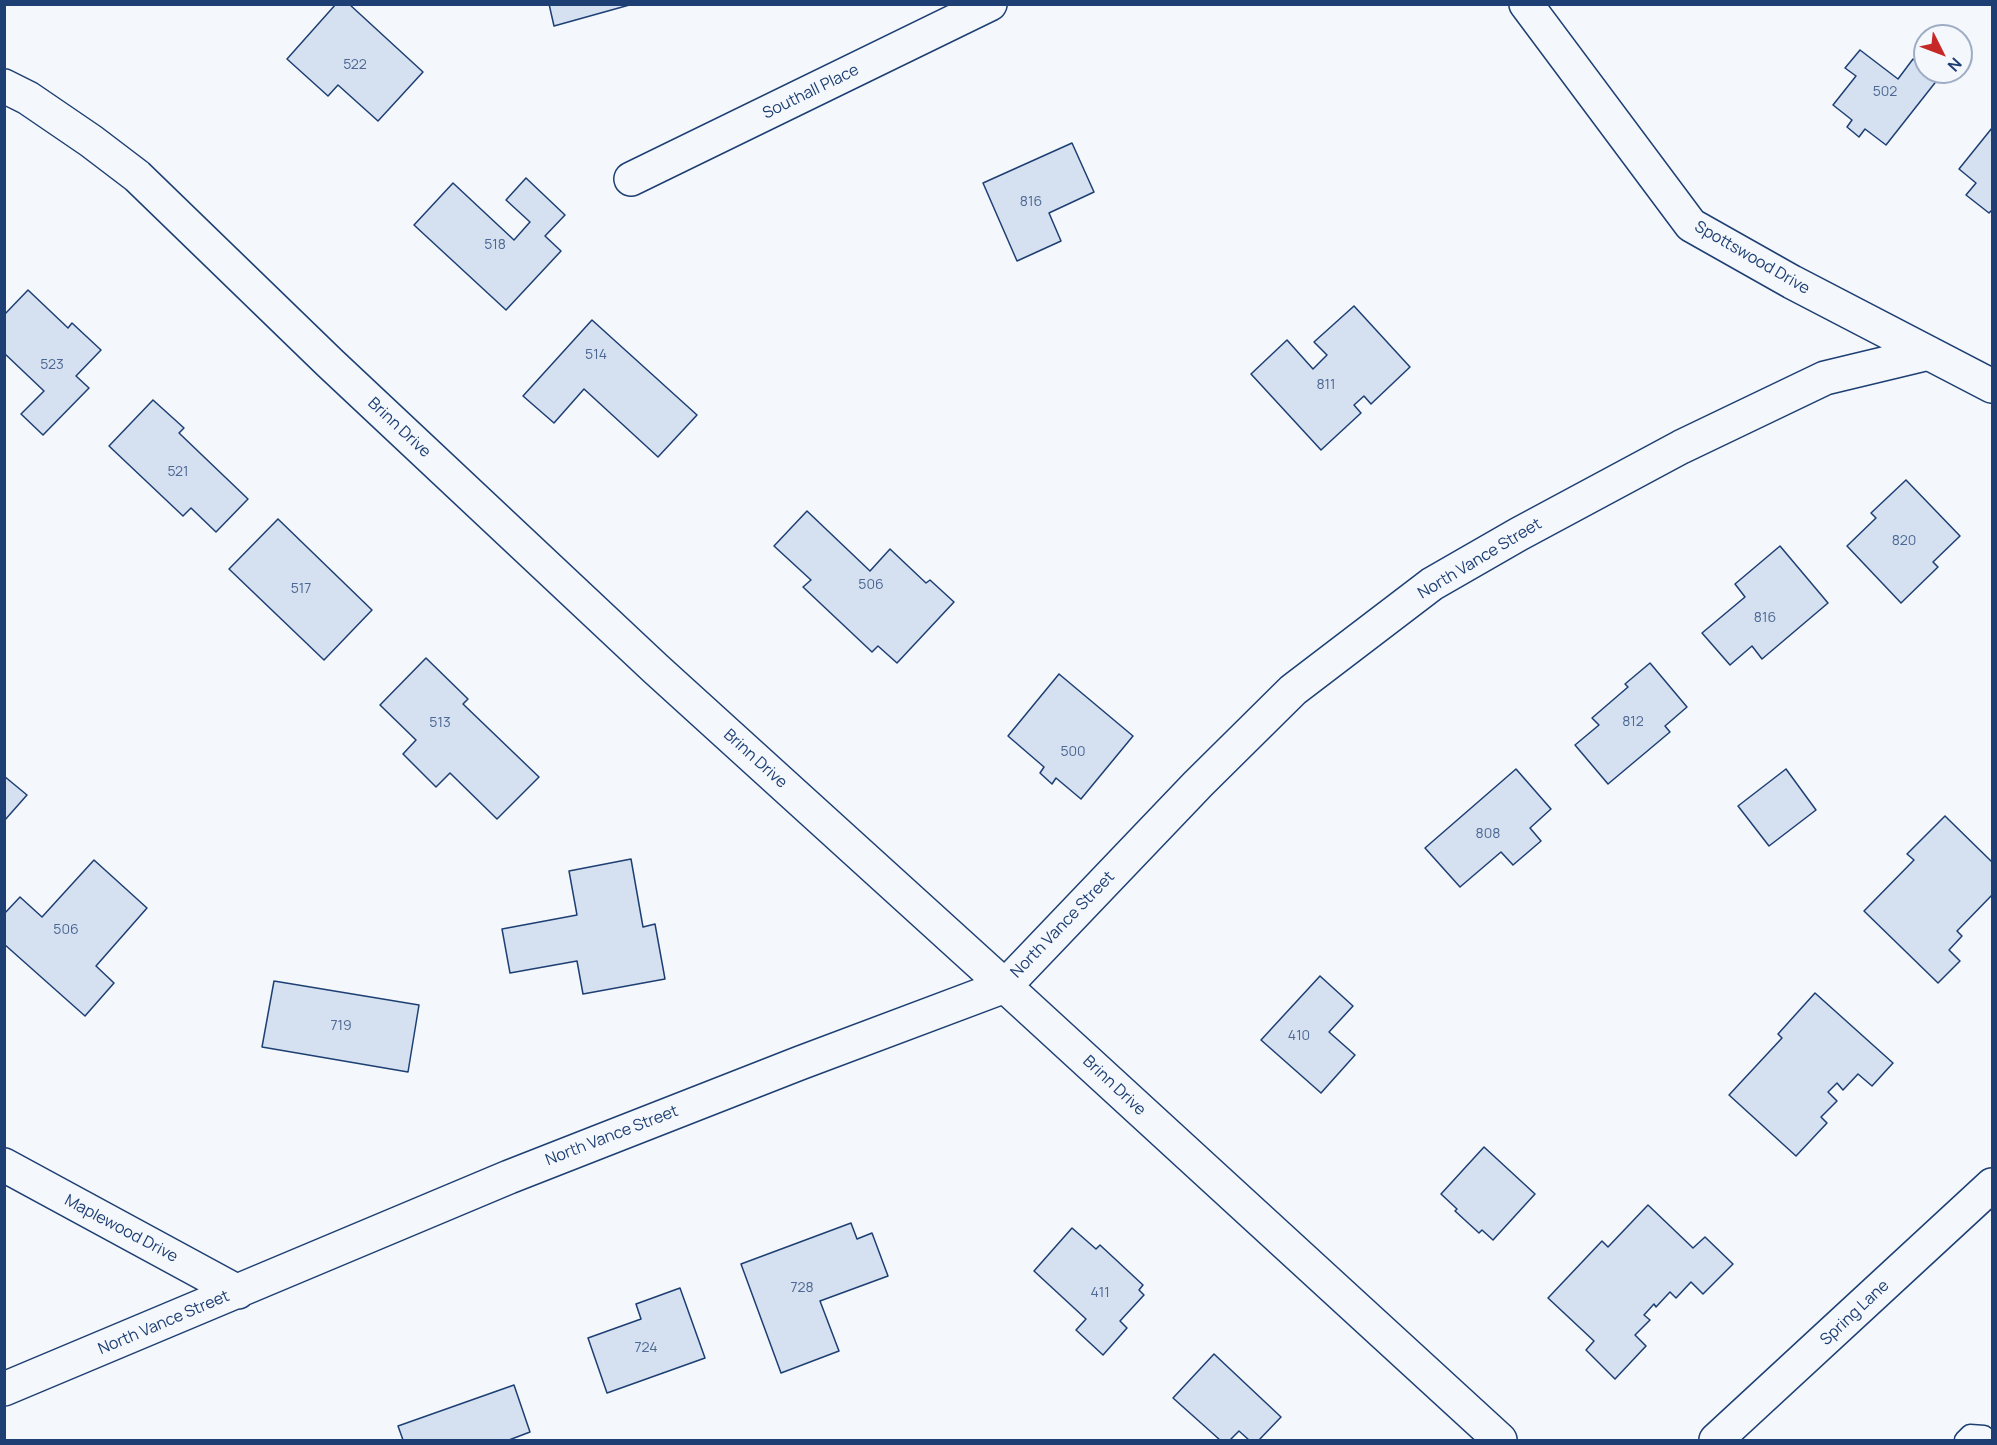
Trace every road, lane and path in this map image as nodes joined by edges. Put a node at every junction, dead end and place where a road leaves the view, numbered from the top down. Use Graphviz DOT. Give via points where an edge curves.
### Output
graph roads {
  1 [pos="990,4"];
  2 [pos="1526,4"];
  3 [pos="4,86"];
  4 [pos="632,179"];
  5 [pos="1929,353"];
  6 [pos="1992,386"];
  7 [pos="1005,986"];
  8 [pos="4,1165"];
  9 [pos="1992,1185"];
  10 [pos="238,1292"];
  11 [pos="4,1389"];
  12 [pos="1984,1435"];
  13 [pos="1500,1440"];
  14 [pos="1716,1440"];
  15 [pos="1964,1440"];
  1 -- 4 [label="street, Southall Place"];
  2 -- 5 [label="street, Spottswood Drive" via="1691,225"];
  3 -- 7 [label="street, Brinn Drive" via="46,110 137,176 648,661"];
  5 -- 6 [label="street, Spottswood Drive"];
  5 -- 7 [label="street, North Vance Street" via="1826,378 1681,447 1432,584 1293,690"];
  7 -- 10 [label="street, North Vance Street" via="509,1177"];
  7 -- 13 [label="street, Brinn Drive"];
  8 -- 10 [label="street, Maplewood Drive"];
  9 -- 14 [label="street, Spring Lane"];
  10 -- 11 [label="street, North Vance Street"];
  12 -- 15 [label="lane" via="1971,1434"];
}
